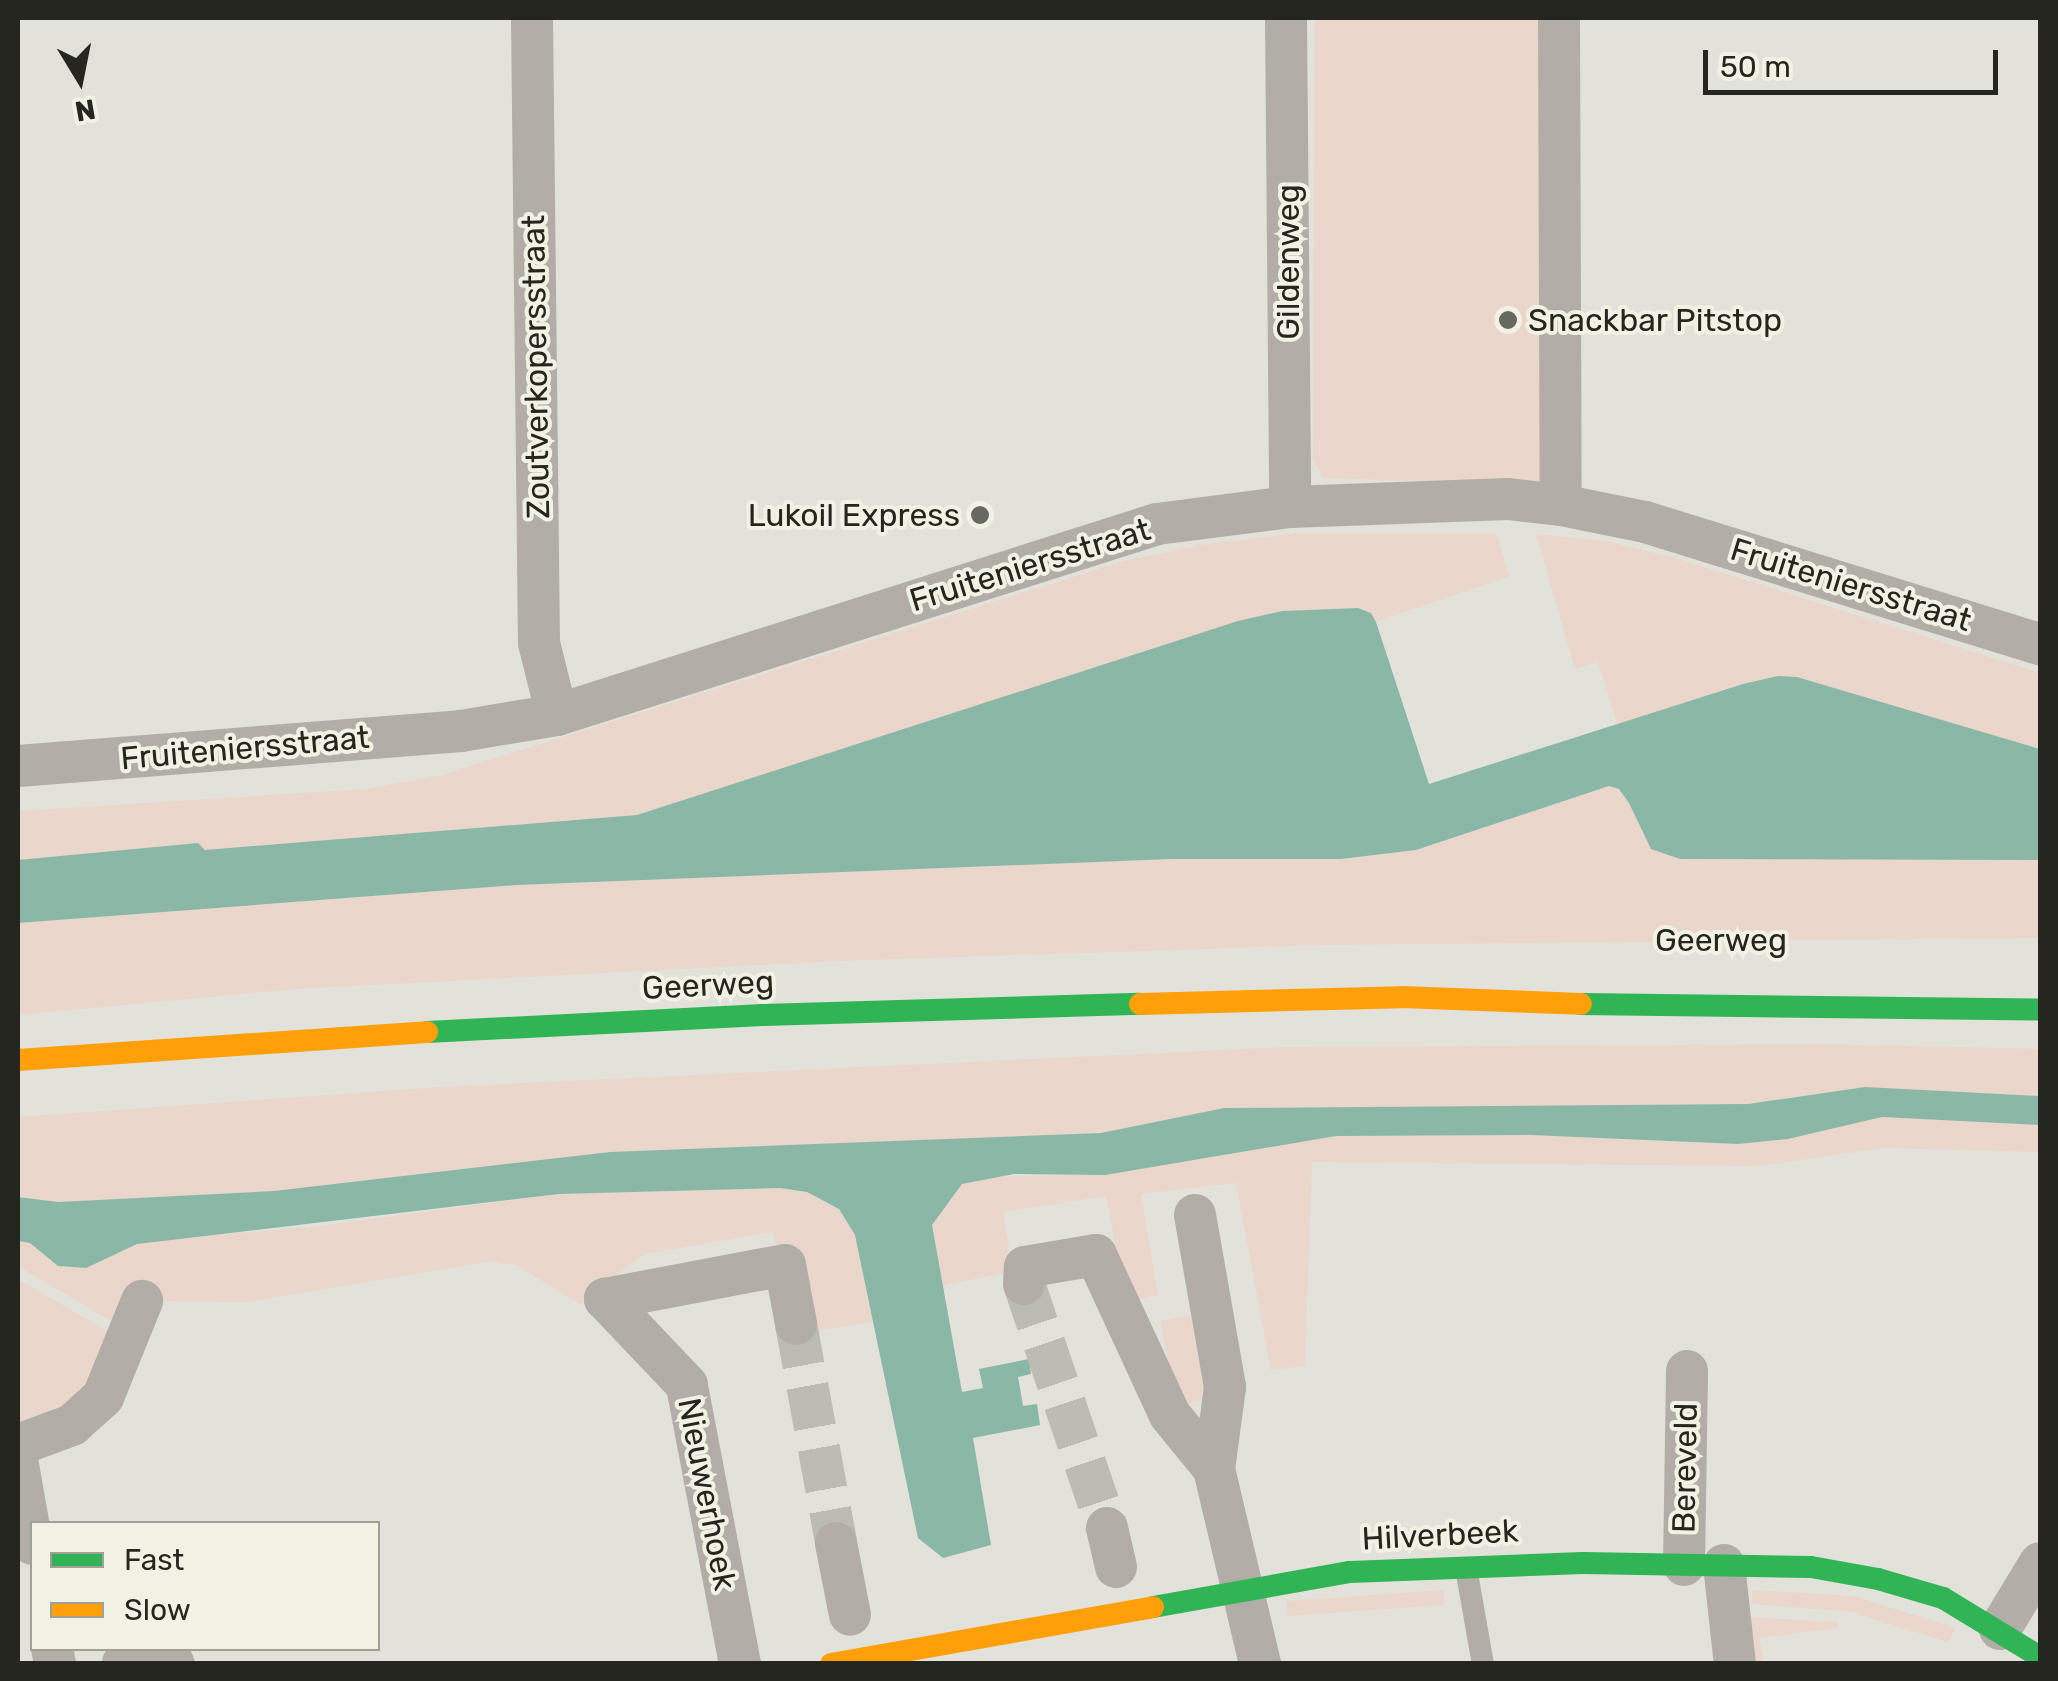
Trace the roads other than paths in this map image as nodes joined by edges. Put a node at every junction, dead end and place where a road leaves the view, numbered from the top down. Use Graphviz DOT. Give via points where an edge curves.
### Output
graph roads {
  1 [pos="532,18"];
  2 [pos="1286,18"];
  3 [pos="1559,18"];
  4 [pos="1562,504"];
  5 [pos="1290,507"];
  6 [pos="2040,644"];
  7 [pos="557,715"];
  8 [pos="18,766"];
  9 [pos="1568,979"];
  10 [pos="1402,997"];
  11 [pos="2040,1010"];
  12 [pos="18,1060"];
  13 [pos="1195,1215"];
  14 [pos="1025,1276"];
  15 [pos="142,1301"];
  16 [pos="796,1324"];
  17 [pos="1687,1372"];
  18 [pos="18,1445"];
  19 [pos="18,1465"];
  20 [pos="1214,1469"];
  21 [pos="30,1533"];
  22 [pos="836,1543"];
  23 [pos="2040,1563"];
  24 [pos="1466,1564"];
  25 [pos="1704,1565"];
  26 [pos="1245,1588"];
  27 [pos="850,1616"];
  28 [pos="2000,1629"];
  29 [pos="2040,1657"];
  30 [pos="124,1663"];
  31 [pos="174,1664"];
  32 [pos="740,1664"];
  33 [pos="831,1664"];
  34 [pos="1260,1664"];
  35 [pos="1483,1664"];
  36 [pos="1735,1664"];
  1 -- 7 [label="street, Zoutverkopersstraat" via="539,643"];
  2 -- 5 [label="street, Gildenweg"];
  3 -- 4 [label="street"];
  4 -- 5 [label="street, Fruiteniersstraat" via="1508,499"];
  4 -- 6 [label="street, Fruiteniersstraat" via="1645,522"];
  5 -- 7 [label="street, Fruiteniersstraat" via="1157,524"];
  7 -- 8 [label="street, Fruiteniersstraat" via="461,730"];
  9 -- 10 [label="main road, Geerweg"];
  10 -- 11 [label="main road, Geerweg" via="1643,1007"];
  10 -- 12 [label="main road, Geerweg" via="762,1015"];
  13 -- 20 [label="street" via="1224,1387"];
  14 -- 20 [label="street" via="1096,1255 1170,1414"];
  15 -- 18 [label="street" via="102,1397 72,1425"];
  16 -- 32 [label="street, Nieuwerhoek" via="785,1265 605,1299 686,1386"];
  17 -- 25 [label="street, Bereveld"];
  19 -- 21 [label="street"];
  20 -- 26 [label="street"];
  22 -- 27 [label="street"];
  23 -- 28 [label="street"];
  24 -- 25 [label="main road, Hilverbeek"];
  24 -- 26 [label="main road, Hilverbeek"];
  24 -- 35 [label="lane"];
  25 -- 28 [label="main road, Hilverbeek" via="1811,1567 1878,1579 1943,1598"];
  25 -- 36 [label="street, Bereveld"];
  26 -- 33 [label="main road, Hilverbeek"];
  26 -- 34 [label="street"];
  28 -- 29 [label="main road, Hilverbeek"];
  30 -- 31 [label="street" via="164,1655"];
}
